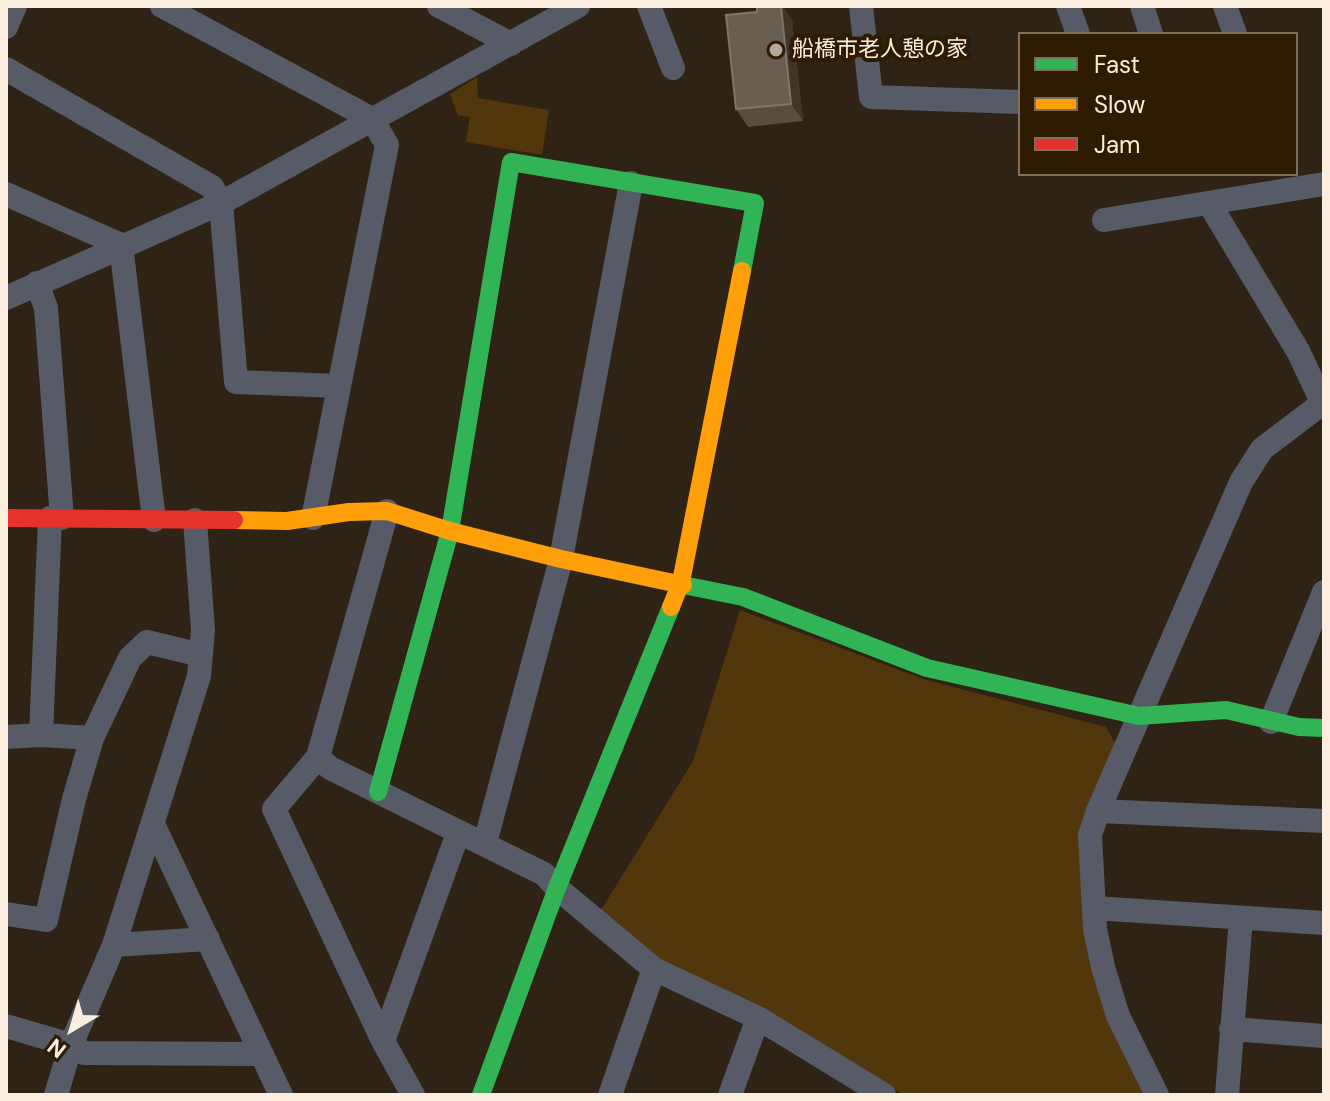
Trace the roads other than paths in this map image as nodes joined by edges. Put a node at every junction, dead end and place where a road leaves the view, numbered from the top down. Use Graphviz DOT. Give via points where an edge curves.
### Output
graph roads {
  1 [pos="15,6"];
  2 [pos="162,6"];
  3 [pos="439,6"];
  4 [pos="578,6"];
  5 [pos="649,6"];
  6 [pos="861,6"];
  7 [pos="1068,6"];
  8 [pos="1142,6"];
  9 [pos="1225,6"];
  10 [pos="6,27"];
  11 [pos="1077,32"];
  12 [pos="1150,32"];
  13 [pos="1234,32"];
  14 [pos="511,44"];
  15 [pos="673,68"];
  16 [pos="6,69"];
  17 [pos="1018,102"];
  18 [pos="372,119"];
  19 [pos="631,183"];
  20 [pos="1324,184"];
  21 [pos="6,194"];
  22 [pos="221,203"];
  23 [pos="1209,203"];
  24 [pos="1104,220"];
  25 [pos="121,245"];
  26 [pos="37,283"];
  27 [pos="8,294"];
  28 [pos="339,386"];
  29 [pos="1323,402"];
  30 [pos="387,511"];
  31 [pos="6,518"];
  32 [pos="56,518"];
  33 [pos="313,518"];
  34 [pos="154,520"];
  35 [pos="195,520"];
  36 [pos="450,531"];
  37 [pos="561,559"];
  38 [pos="681,582"];
  39 [pos="1324,592"];
  40 [pos="1317,624"];
  41 [pos="201,655"];
  42 [pos="1139,716"];
  43 [pos="1271,722"];
  44 [pos="1324,728"];
  45 [pos="41,735"];
  46 [pos="6,737"];
  47 [pos="92,738"];
  48 [pos="318,757"];
  49 [pos="378,792"];
  50 [pos="1098,811"];
  51 [pos="1324,821"];
  52 [pos="153,824"];
  53 [pos="458,833"];
  54 [pos="485,843"];
  55 [pos="557,888"];
  56 [pos="1094,908"];
  57 [pos="6,914"];
  58 [pos="1241,918"];
  59 [pos="1324,923"];
  60 [pos="208,939"];
  61 [pos="114,945"];
  62 [pos="654,969"];
  63 [pos="758,1018"];
  64 [pos="6,1026"];
  65 [pos="1231,1029"];
  66 [pos="1324,1036"];
  67 [pos="383,1041"];
  68 [pos="71,1045"];
  69 [pos="260,1054"];
  70 [pos="856,1087"];
  71 [pos="56,1095"];
  72 [pos="281,1095"];
  73 [pos="413,1095"];
  74 [pos="481,1095"];
  75 [pos="610,1095"];
  76 [pos="730,1095"];
  77 [pos="884,1095"];
  78 [pos="1157,1095"];
  79 [pos="1227,1095"];
  1 -- 10 [label="street"];
  2 -- 18 [label="street"];
  3 -- 14 [label="street"];
  4 -- 14 [label="street"];
  5 -- 15 [label="street"];
  6 -- 17 [label="street" via="871,97"];
  7 -- 11 [label="street"];
  8 -- 12 [label="street"];
  9 -- 13 [label="street"];
  14 -- 18 [label="street"];
  16 -- 22 [label="street" via="212,187"];
  18 -- 22 [label="street"];
  18 -- 28 [label="street" via="387,145"];
  19 -- 36 [label="street" via="511,162"];
  19 -- 37 [label="street"];
  19 -- 38 [label="street" via="755,203"];
  20 -- 23 [label="street"];
  21 -- 25 [label="street"];
  22 -- 25 [label="street"];
  22 -- 28 [label="street" via="236,382"];
  23 -- 24 [label="street"];
  23 -- 29 [label="street"];
  25 -- 26 [label="street"];
  25 -- 34 [label="street"];
  26 -- 27 [label="street"];
  26 -- 32 [label="street" via="46,308"];
  28 -- 33 [label="street"];
  29 -- 42 [label="street" via="1262,449 1241,482"];
  30 -- 33 [label="street"];
  30 -- 36 [label="street"];
  30 -- 48 [label="street"];
  31 -- 32 [label="street"];
  32 -- 34 [label="street"];
  32 -- 45 [label="street"];
  33 -- 35 [label="street"];
  34 -- 35 [label="street"];
  35 -- 41 [label="street"];
  36 -- 37 [label="street"];
  36 -- 49 [label="street"];
  37 -- 38 [label="street"];
  37 -- 54 [label="street"];
  38 -- 42 [label="street" via="743,597 927,668"];
  38 -- 55 [label="street"];
  39 -- 40 [label="street"];
  40 -- 43 [label="street"];
  41 -- 47 [label="street" via="147,642 130,658"];
  41 -- 52 [label="street"];
  42 -- 43 [label="street" via="1226,710"];
  42 -- 50 [label="street"];
  43 -- 44 [label="street"];
  45 -- 46 [label="street"];
  45 -- 47 [label="street"];
  47 -- 57 [label="street" via="46,920"];
  48 -- 49 [label="street"];
  48 -- 67 [label="street" via="274,809"];
  49 -- 53 [label="street"];
  50 -- 51 [label="street"];
  50 -- 56 [label="street" via="1090,835"];
  52 -- 60 [label="street"];
  52 -- 61 [label="street"];
  53 -- 54 [label="street"];
  53 -- 67 [label="street"];
  54 -- 55 [label="street" via="544,874"];
  55 -- 62 [label="street"];
  55 -- 74 [label="street"];
  56 -- 58 [label="street"];
  56 -- 78 [label="street" via="1103,967 1118,1016"];
  58 -- 59 [label="street"];
  58 -- 65 [label="street"];
  60 -- 61 [label="street"];
  60 -- 69 [label="street"];
  61 -- 68 [label="street"];
  62 -- 63 [label="street"];
  62 -- 75 [label="street"];
  63 -- 70 [label="street"];
  63 -- 76 [label="street"];
  64 -- 68 [label="street"];
  65 -- 66 [label="street"];
  65 -- 79 [label="street"];
  67 -- 73 [label="street"];
  68 -- 69 [label="street" via="84,1053"];
  68 -- 71 [label="street"];
  69 -- 72 [label="street"];
  70 -- 77 [label="street"];
}
